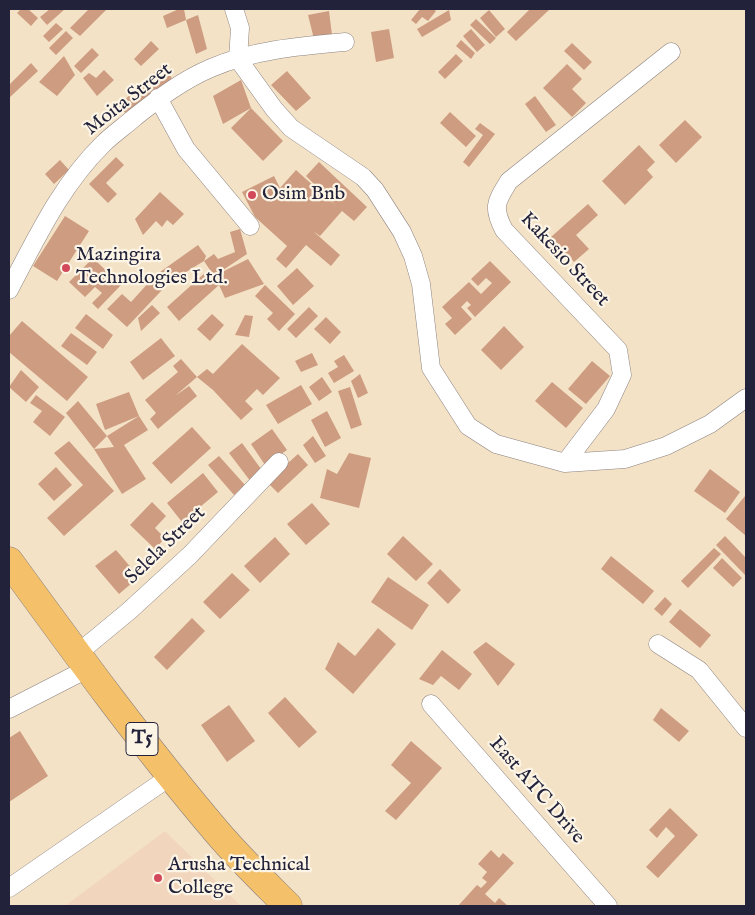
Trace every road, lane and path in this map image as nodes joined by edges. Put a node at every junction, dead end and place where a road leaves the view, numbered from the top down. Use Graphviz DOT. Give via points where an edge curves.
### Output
graph roads {
  1 [pos="234,9"];
  2 [pos="345,42"];
  3 [pos="671,52"];
  4 [pos="238,59"];
  5 [pos="158,98"];
  6 [pos="250,226"];
  7 [pos="9,290"];
  8 [pos="746,398"];
  9 [pos="279,462"];
  10 [pos="565,463"];
  11 [pos="9,561"];
  12 [pos="658,644"];
  13 [pos="82,661"];
  14 [pos="432,704"];
  15 [pos="9,709"];
  16 [pos="746,728"];
  17 [pos="171,776"];
  18 [pos="9,888"];
  19 [pos="288,906"];
  20 [pos="608,906"];
  1 -- 4 [label="street" via="240,28"];
  2 -- 4 [label="street, Moita Street" via="292,47"];
  3 -- 10 [label="street, Kakesio Street" via="509,182 496,201 497,216 504,230 618,350 622,376 606,409"];
  4 -- 5 [label="street, Moita Street" via="212,67"];
  4 -- 10 [label="street" via="291,128 363,177 389,209 414,256 421,284 431,368 468,426 496,444"];
  5 -- 6 [label="street" via="186,149"];
  5 -- 7 [label="street, Moita Street" via="104,143 73,179 41,228"];
  8 -- 10 [label="street" via="710,424 666,446 625,459"];
  9 -- 13 [label="street, Selela Street"];
  11 -- 13 [label="highway, T5"];
  12 -- 16 [label="street" via="699,670"];
  13 -- 15 [label="street, Selela Street"];
  13 -- 17 [label="highway, T5"];
  14 -- 20 [label="street, East ATC Drive"];
  17 -- 18 [label="street"];
  17 -- 19 [label="highway, T5" via="218,833"];
}
